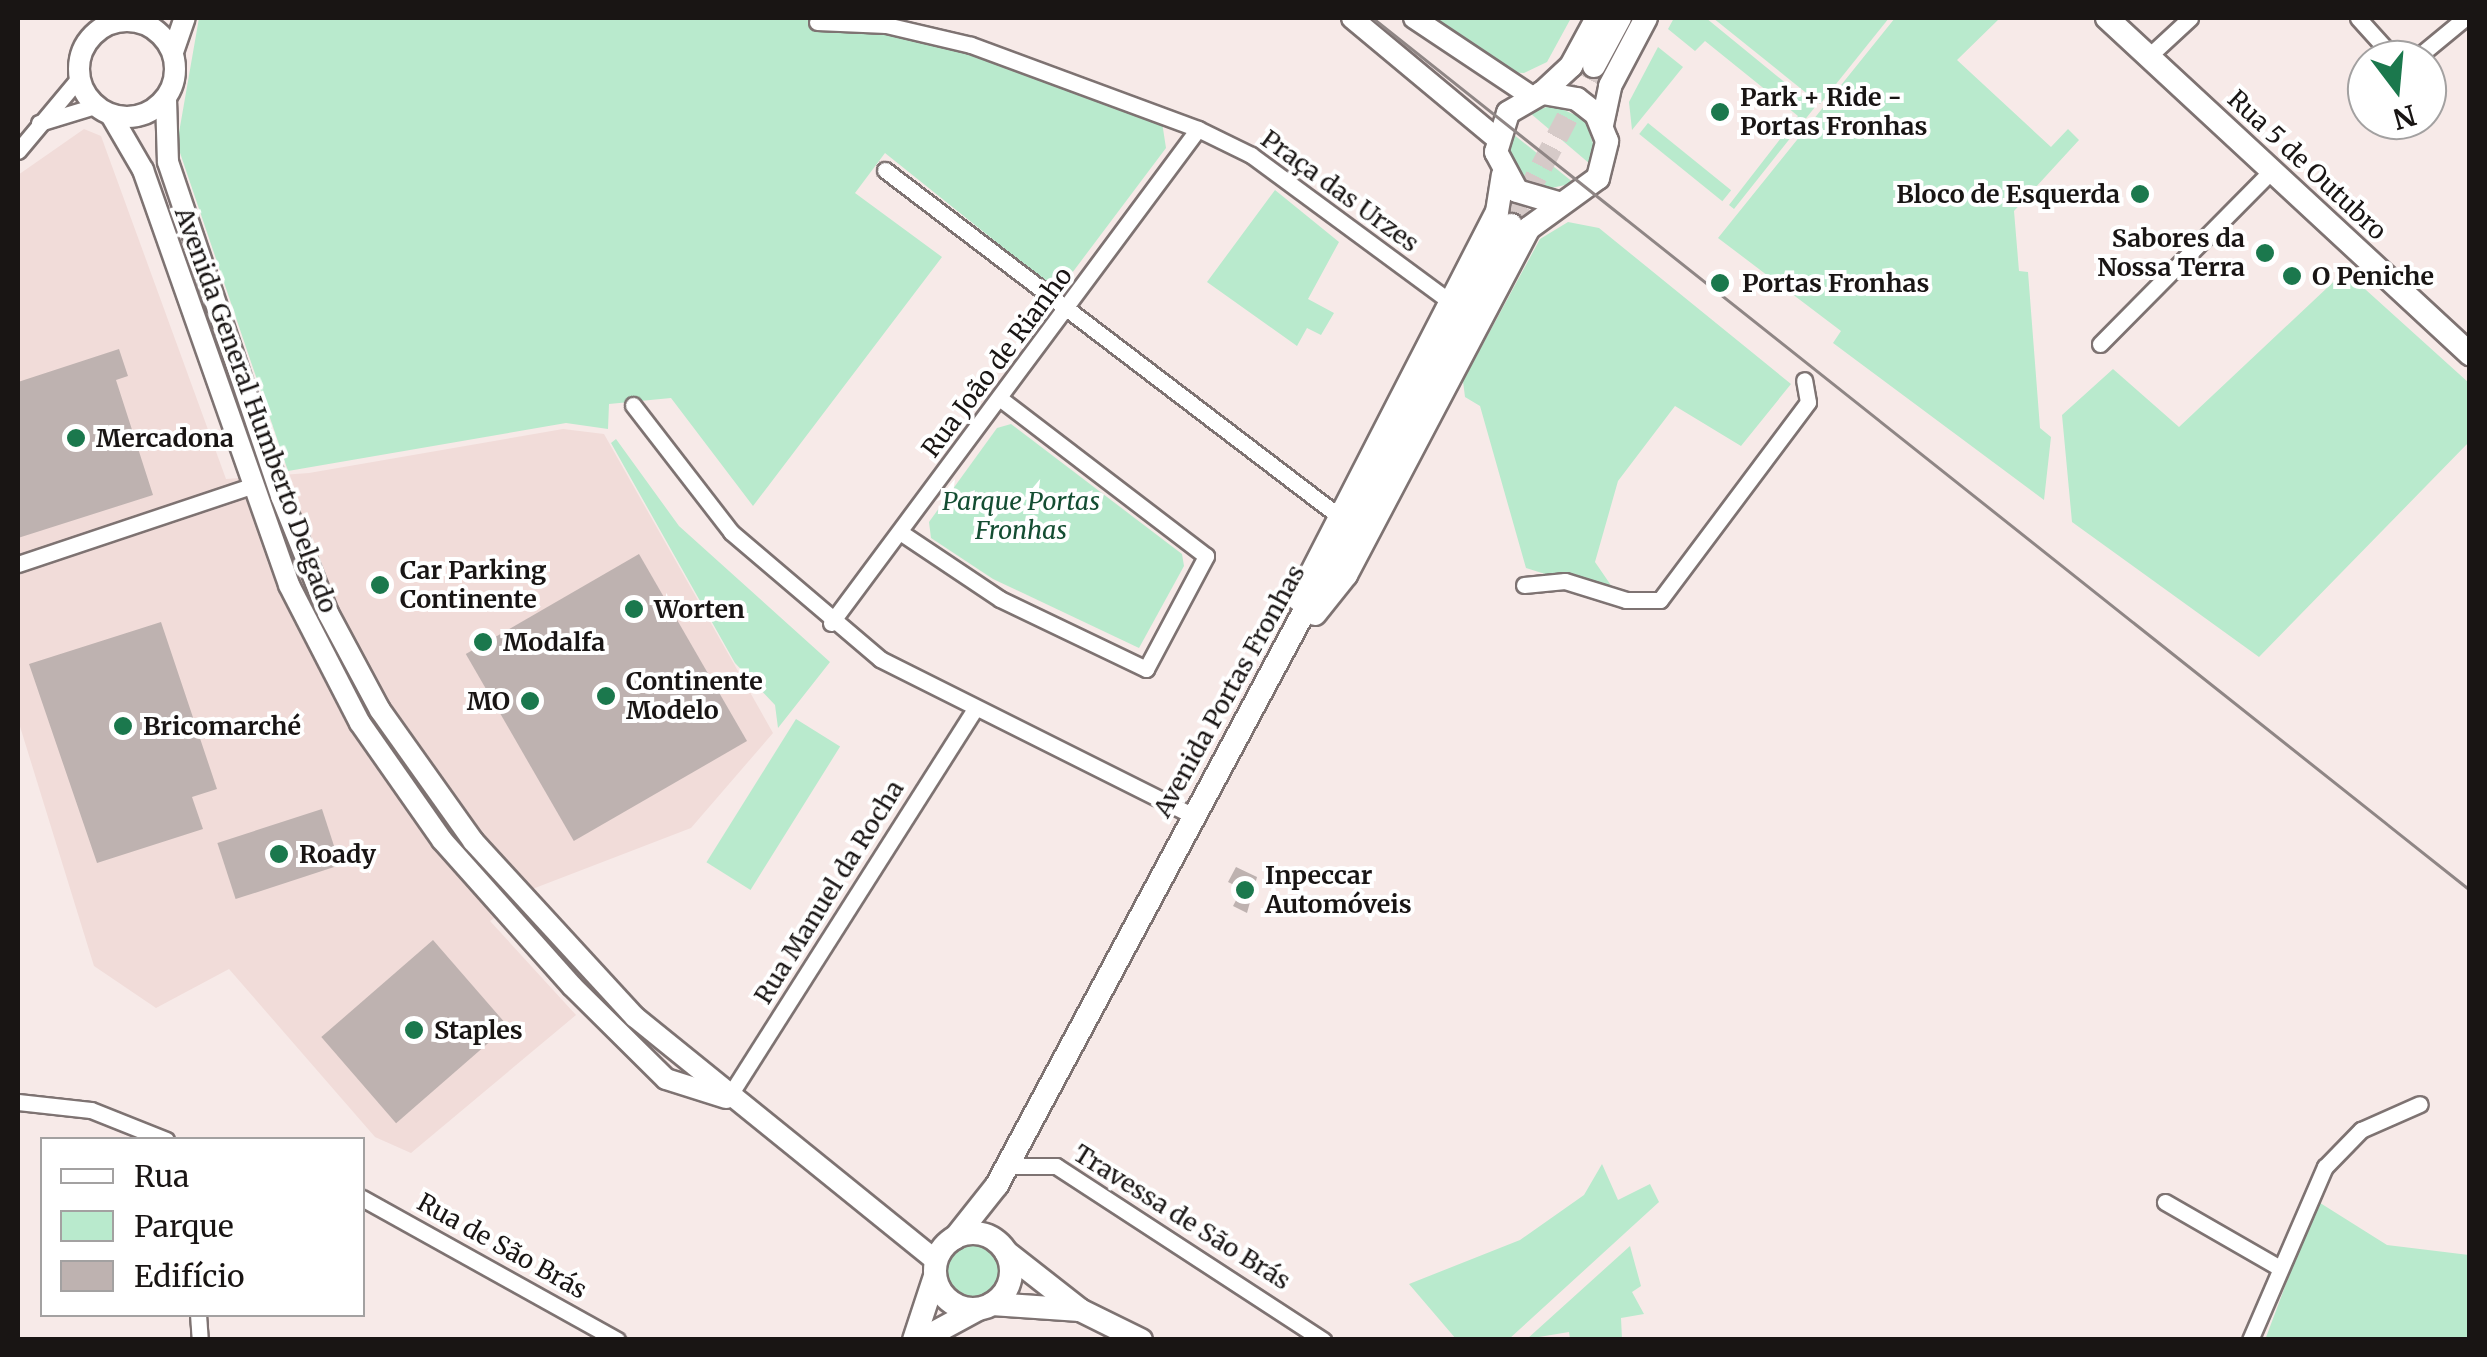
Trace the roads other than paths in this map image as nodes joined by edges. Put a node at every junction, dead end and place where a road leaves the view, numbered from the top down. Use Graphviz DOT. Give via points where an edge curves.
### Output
graph roads {
  1 [pos="185,18"];
  2 [pos="1352,18"];
  3 [pos="1414,18"];
  4 [pos="1597,18"];
  5 [pos="1620,18"];
  6 [pos="1646,18"];
  7 [pos="2106,18"];
  8 [pos="2190,18"];
  9 [pos="2358,18"];
  10 [pos="2464,18"];
  11 [pos="146,21"];
  12 [pos="817,22"];
  13 [pos="95,26"];
  14 [pos="2378,40"];
  15 [pos="2438,40"];
  16 [pos="173,52"];
  17 [pos="2149,56"];
  18 [pos="1594,66"];
  19 [pos="80,78"];
  20 [pos="1537,95"];
  21 [pos="166,99"];
  22 [pos="103,110"];
  23 [pos="35,124"];
  24 [pos="1602,125"];
  25 [pos="1198,128"];
  26 [pos="1497,139"];
  27 [pos="18,151"];
  28 [pos="885,170"];
  29 [pos="2272,170"];
  30 [pos="1503,175"];
  31 [pos="1558,203"];
  32 [pos="1511,225"];
  33 [pos="1448,300"];
  34 [pos="1069,310"];
  35 [pos="2100,344"];
  36 [pos="2470,354"];
  37 [pos="1804,380"];
  38 [pos="1001,398"];
  39 [pos="633,405"];
  40 [pos="254,485"];
  41 [pos="1336,514"];
  42 [pos="900,532"];
  43 [pos="18,564"];
  44 [pos="1524,585"];
  45 [pos="831,623"];
  46 [pos="1275,663"];
  47 [pos="973,712"];
  48 [pos="1192,815"];
  49 [pos="728,1098"];
  50 [pos="18,1102"];
  51 [pos="2420,1104"];
  52 [pos="158,1137"];
  53 [pos="1001,1176"];
  54 [pos="365,1200"];
  55 [pos="2165,1202"];
  56 [pos="906,1230"];
  57 [pos="953,1239"];
  58 [pos="1001,1246"];
  59 [pos="2278,1267"];
  60 [pos="936,1269"];
  61 [pos="985,1306"];
  62 [pos="1080,1310"];
  63 [pos="588,1322"];
  64 [pos="578,1340"];
  65 [pos="617,1340"];
  66 [pos="917,1340"];
  67 [pos="1142,1340"];
  68 [pos="1323,1340"];
  69 [pos="2250,1340"];
  1 -- 16 [label="main road, Avenida General Humberto Delgado"];
  2 -- 26 [label="main road"];
  3 -- 20 [label="main road"];
  4 -- 20 [label="main road" via="1570,66"];
  5 -- 18 [label="main road"];
  6 -- 24 [label="main road" via="1610,86"];
  7 -- 17 [label="main road, Rua 5 de Outubro"];
  8 -- 17 [label="street"];
  9 -- 14 [label="street"];
  10 -- 15 [label="street"];
  11 -- 13 [label="main road"];
  11 -- 16 [label="main road"];
  12 -- 25 [label="street, Praça das Urzes" via="886,24 971,44"];
  13 -- 19 [label="main road"];
  16 -- 21 [label="main road, Avenida General Humberto Delgado"];
  17 -- 29 [label="main road, Rua 5 de Outubro"];
  19 -- 22 [label="main road, Avenida General Humberto Delgado"];
  19 -- 23 [label="street"];
  20 -- 24 [label="main road" via="1578,99"];
  20 -- 26 [label="main road" via="1508,113"];
  21 -- 22 [label="main road" via="140,116"];
  21 -- 49 [label="main road, Avenida General Humberto Delgado" via="168,162 280,496 355,668 432,786 535,915"];
  22 -- 23 [label="street"];
  22 -- 40 [label="main road, Avenida General Humberto Delgado" via="142,170"];
  23 -- 27 [label="street"];
  24 -- 31 [label="main road" via="1606,160 1598,178"];
  25 -- 33 [label="street, Praça das Urzes" via="1251,155"];
  25 -- 34 [label="street, Rua João de Rianho"];
  26 -- 30 [label="main road"];
  28 -- 34 [label="street"];
  29 -- 35 [label="street"];
  29 -- 36 [label="main road, Rua 5 de Outubro"];
  30 -- 31 [label="main road" via="1526,197"];
  30 -- 33 [label="main road" via="1497,212"];
  31 -- 46 [label="main road" via="1529,228 1346,575"];
  32 -- 46 [label="main road, Avenida Portas Fronhas"];
  33 -- 41 [label="main road"];
  34 -- 38 [label="street, Rua João de Rianho"];
  34 -- 41 [label="street"];
  37 -- 44 [label="street" via="1808,402 1668,593 1626,600 1566,581"];
  38 -- 42 [label="street, Rua João de Rianho"];
  38 -- 42 [label="street" via="1206,556 1146,669 1000,599"];
  39 -- 45 [label="street" via="731,532"];
  40 -- 43 [label="street"];
  40 -- 49 [label="main road, Avenida General Humberto Delgado" via="317,647 442,840 516,928 666,1079"];
  41 -- 46 [label="main road"];
  42 -- 45 [label="street, Rua João de Rianho"];
  45 -- 47 [label="street"];
  46 -- 48 [label="main road, Avenida Portas Fronhas"];
  47 -- 48 [label="street"];
  47 -- 49 [label="street, Rua Manuel da Rocha"];
  48 -- 53 [label="main road, Avenida Portas Fronhas"];
  49 -- 56 [label="main road, Avenida General Humberto Delgado"];
  50 -- 52 [label="street" via="91,1110"];
  51 -- 59 [label="street" via="2343,1144 2304,1202"];
  53 -- 57 [label="main road, Avenida Portas Fronhas"];
  53 -- 58 [label="main road, Avenida Portas Fronhas"];
  53 -- 68 [label="street, Travessa de São Brás" via="1056,1166"];
  54 -- 63 [label="street, Rua de São Brás"];
  55 -- 59 [label="street"];
  56 -- 57 [label="main road, Avenida General Humberto Delgado"];
  56 -- 60 [label="main road, Avenida General Humberto Delgado"];
  57 -- 58 [label="main road"];
  57 -- 60 [label="main road"];
  58 -- 61 [label="main road" via="1008,1286"];
  58 -- 62 [label="main road"];
  59 -- 69 [label="street"];
  60 -- 61 [label="main road" via="955,1305"];
  60 -- 66 [label="main road"];
  61 -- 62 [label="main road"];
  61 -- 66 [label="main road"];
  62 -- 67 [label="main road"];
  63 -- 64 [label="street"];
  63 -- 65 [label="street, Rua de São Brás"];
}
